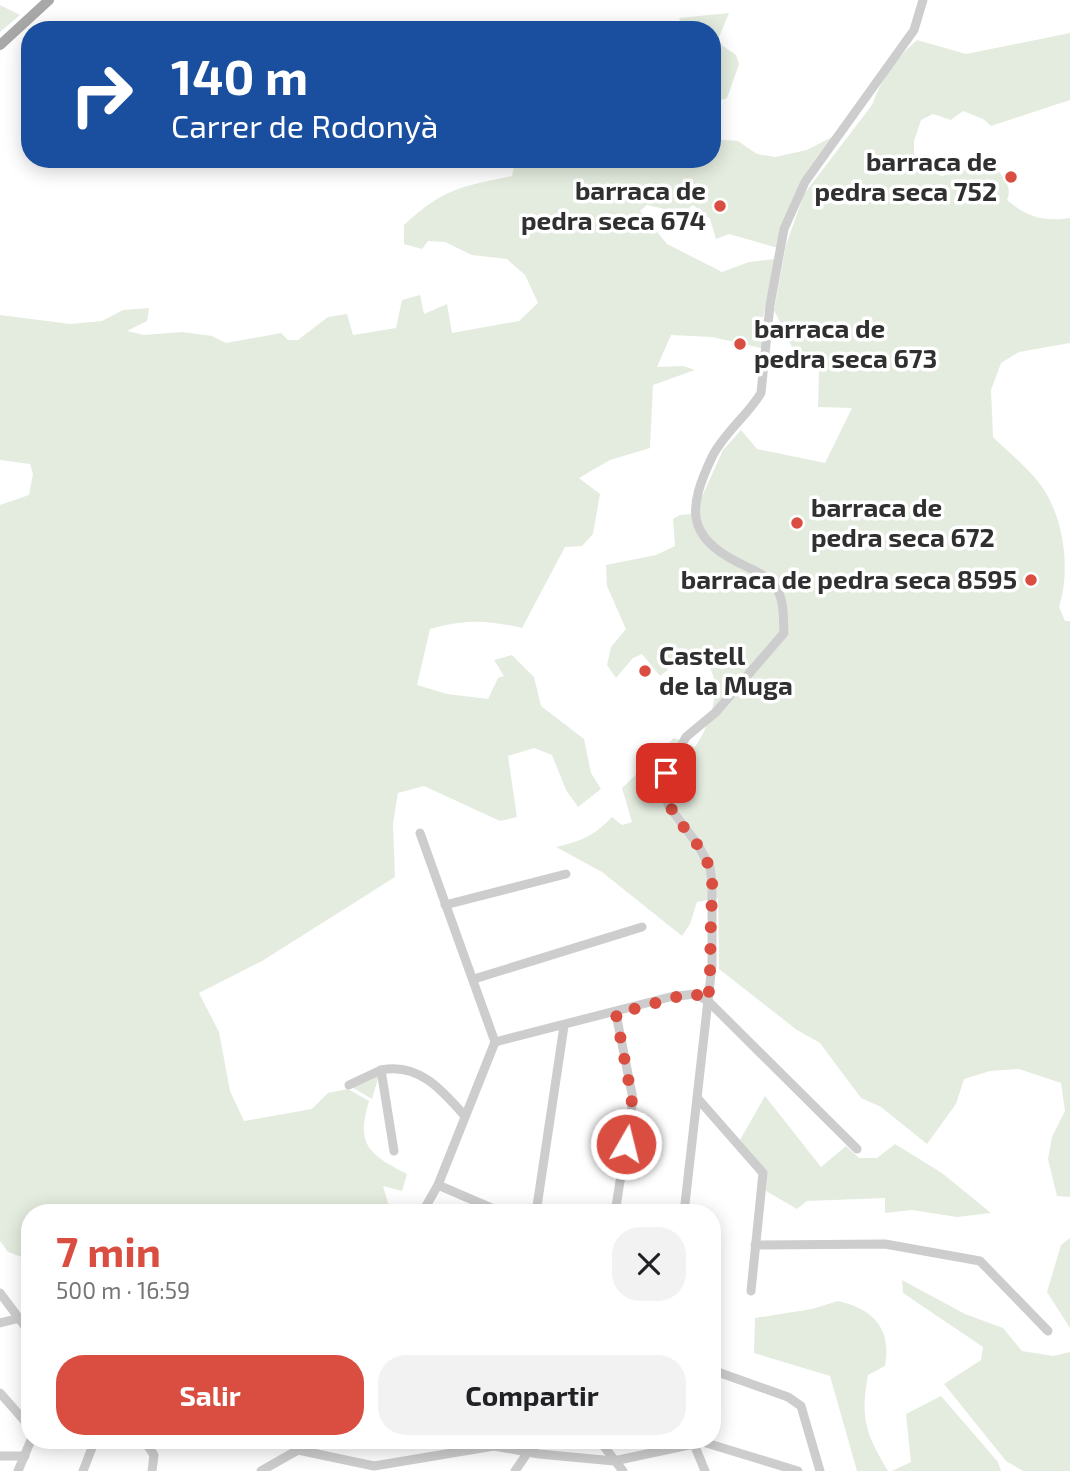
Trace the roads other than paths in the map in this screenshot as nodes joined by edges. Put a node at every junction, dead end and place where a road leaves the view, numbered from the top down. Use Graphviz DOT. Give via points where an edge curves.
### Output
graph roads {
  1 [pos="49,0"];
  2 [pos="923,0"];
  3 [pos="33,15"];
  4 [pos="25,21"];
  5 [pos="26,21"];
  6 [pos="21,24"];
  7 [pos="21,26"];
  8 [pos="0,39"];
  9 [pos="0,45"];
  10 [pos="420,833"];
  11 [pos="566,874"];
  12 [pos="445,905"];
  13 [pos="642,927"];
  14 [pos="474,979"];
  15 [pos="708,1001"];
  16 [pos="616,1014"];
  17 [pos="564,1026"];
  18 [pos="495,1042"];
  19 [pos="381,1070"];
  20 [pos="349,1085"];
  21 [pos="699,1100"];
  22 [pos="464,1115"];
  23 [pos="856,1149"];
  24 [pos="394,1151"];
  25 [pos="438,1185"];
  26 [pos="427,1204"];
  27 [pos="482,1204"];
  28 [pos="537,1204"];
  29 [pos="616,1204"];
  30 [pos="685,1204"];
  31 [pos="755,1245"];
  32 [pos="751,1291"];
  33 [pos="0,1293"];
  34 [pos="20,1318"];
  35 [pos="0,1323"];
  36 [pos="1048,1331"];
  37 [pos="721,1373"];
  38 [pos="0,1393"];
  39 [pos="21,1417"];
  40 [pos="721,1448"];
  41 [pos="27,1449"];
  42 [pos="92,1449"];
  43 [pos="150,1449"];
  44 [pos="477,1449"];
  45 [pos="511,1449"];
  46 [pos="605,1449"];
  47 [pos="670,1449"];
  48 [pos="696,1449"];
  49 [pos="298,1450"];
  50 [pos="527,1452"];
  51 [pos="25,1455"];
  52 [pos="0,1456"];
  53 [pos="614,1461"];
  54 [pos="18,1471"];
  55 [pos="83,1471"];
  56 [pos="152,1471"];
  57 [pos="261,1471"];
  58 [pos="515,1471"];
  59 [pos="623,1471"];
  60 [pos="705,1471"];
  61 [pos="797,1471"];
  62 [pos="820,1471"];
  1 -- 3 [label="main road"];
  2 -- 15 [label="street" via="914,30 805,182 793,206 774,286 761,393 713,455 695,504 705,541 760,573 777,589 784,634 716,712 686,737 666,773 671,812 709,867 712,965"];
  3 -- 4 [label="street"];
  3 -- 5 [label="main road"];
  6 -- 8 [label="street"];
  7 -- 9 [label="main road"];
  10 -- 12 [label="street"];
  11 -- 12 [label="street"];
  12 -- 14 [label="street"];
  13 -- 14 [label="street"];
  14 -- 18 [label="street"];
  15 -- 16 [label="street" via="687,994"];
  15 -- 21 [label="street"];
  15 -- 23 [label="street"];
  16 -- 17 [label="street"];
  16 -- 29 [label="street" via="632,1099"];
  17 -- 18 [label="street"];
  17 -- 28 [label="street"];
  18 -- 22 [label="street"];
  19 -- 20 [label="street"];
  19 -- 22 [label="street" via="393,1068 432,1079"];
  19 -- 24 [label="street"];
  21 -- 30 [label="street"];
  21 -- 31 [label="street" via="763,1173"];
  22 -- 25 [label="street"];
  25 -- 26 [label="street"];
  25 -- 27 [label="street"];
  31 -- 32 [label="street"];
  31 -- 36 [label="street" via="885,1244 980,1261"];
  33 -- 34 [label="street"];
  34 -- 35 [label="street"];
  37 -- 62 [label="street" via="801,1406"];
  38 -- 39 [label="street"];
  40 -- 61 [label="street"];
  41 -- 51 [label="street"];
  42 -- 55 [label="street"];
  43 -- 56 [label="street"];
  44 -- 49 [label="street" via="374,1466"];
  45 -- 50 [label="street"];
  46 -- 53 [label="street"];
  47 -- 53 [label="street"];
  48 -- 60 [label="street"];
  49 -- 57 [label="street"];
  50 -- 53 [label="street"];
  50 -- 58 [label="street"];
  51 -- 52 [label="street"];
  51 -- 54 [label="street"];
  53 -- 59 [label="street"];
}
